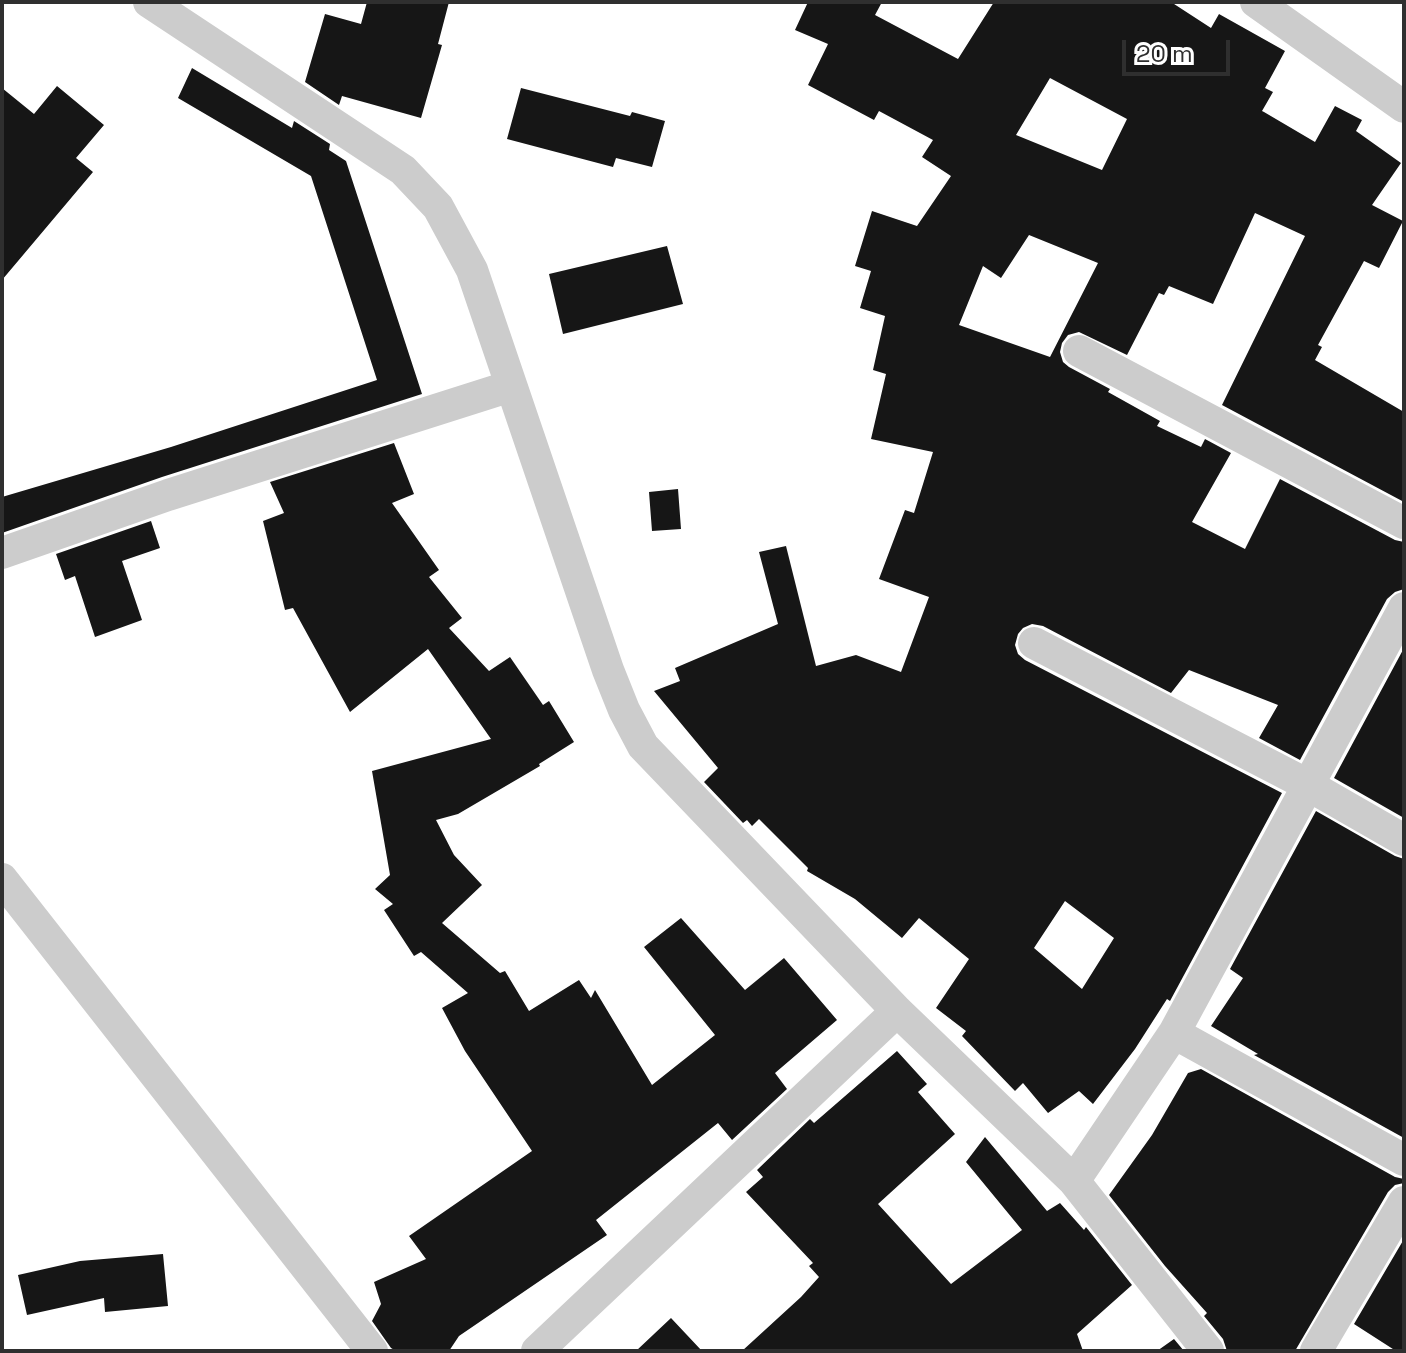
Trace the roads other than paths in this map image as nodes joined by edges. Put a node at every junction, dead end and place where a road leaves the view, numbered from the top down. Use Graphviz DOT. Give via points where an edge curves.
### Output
graph roads {
  1 [pos="1256,2"];
  2 [pos="159,5"];
  3 [pos="1404,107"];
  4 [pos="1079,351"];
  5 [pos="511,386"];
  6 [pos="1404,523"];
  7 [pos="2,553"];
  8 [pos="1404,608"];
  9 [pos="1034,643"];
  10 [pos="1308,785"];
  11 [pos="1404,840"];
  12 [pos="2,879"];
  13 [pos="897,1011"];
  14 [pos="1174,1033"];
  15 [pos="1404,1160"];
  16 [pos="1074,1181"];
  17 [pos="1404,1202"];
  18 [pos="372,1351"];
  19 [pos="537,1351"];
  20 [pos="1208,1351"];
  21 [pos="1316,1351"];
  1 -- 3 [label="street"];
  2 -- 5 [label="street" via="403,170 438,207 472,270"];
  4 -- 6 [label="street"];
  5 -- 7 [label="street"];
  5 -- 13 [label="street" via="608,670 643,746"];
  8 -- 10 [label="street"];
  9 -- 10 [label="street"];
  10 -- 11 [label="street"];
  10 -- 14 [label="street"];
  12 -- 18 [label="street"];
  13 -- 16 [label="street"];
  13 -- 19 [label="street"];
  14 -- 15 [label="street"];
  14 -- 16 [label="street"];
  16 -- 20 [label="street"];
  17 -- 21 [label="street"];
}
